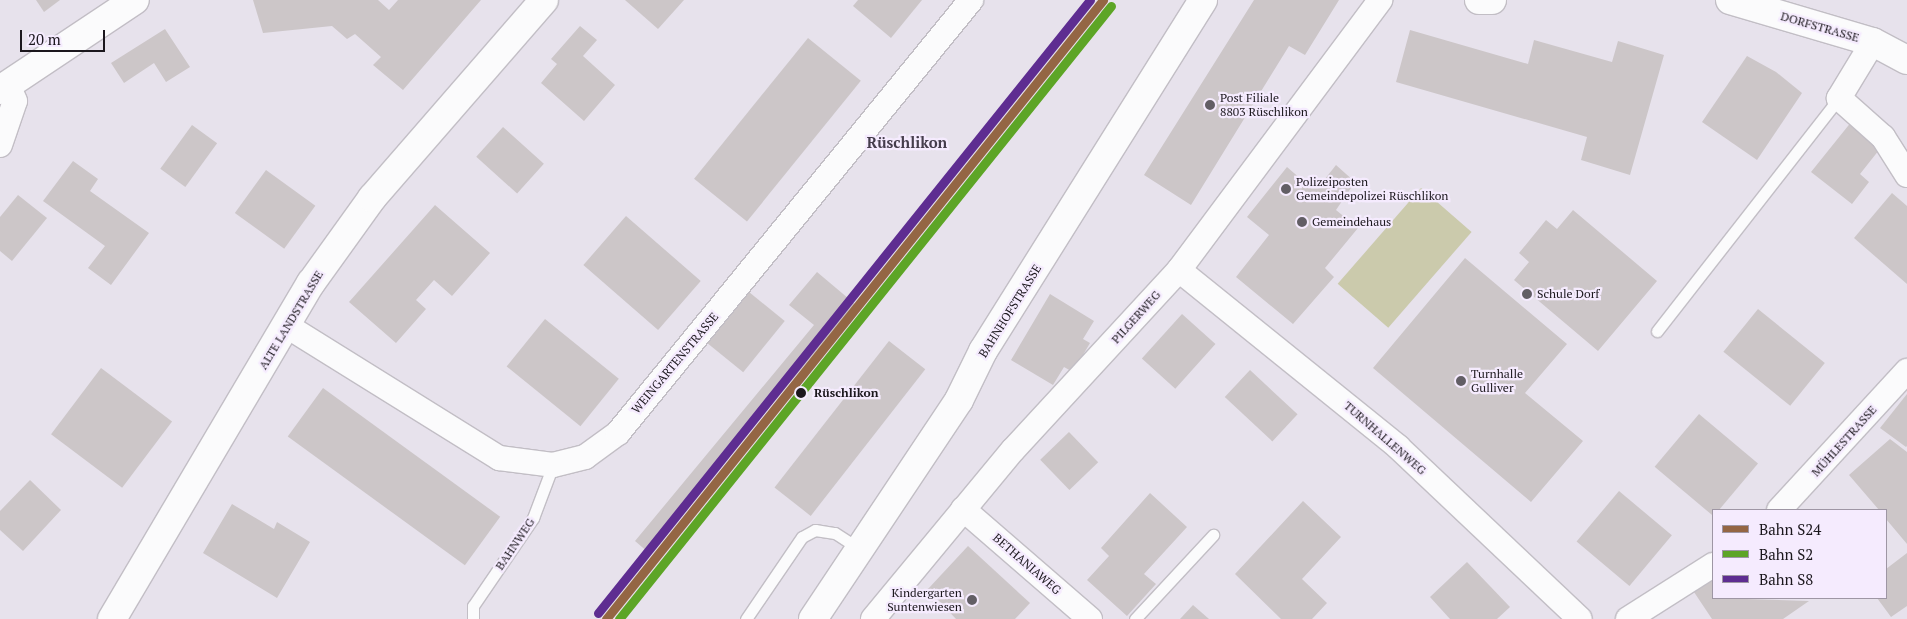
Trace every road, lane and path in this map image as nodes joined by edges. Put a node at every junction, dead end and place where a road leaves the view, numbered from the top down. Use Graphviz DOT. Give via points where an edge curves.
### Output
graph roads {
  1 [pos="135,0"];
  2 [pos="544,0"];
  3 [pos="972,0"];
  4 [pos="1203,0"];
  5 [pos="1380,0"];
  6 [pos="1478,0"];
  7 [pos="1492,0"];
  8 [pos="1730,0"];
  9 [pos="1873,42"];
  10 [pos="1907,60"];
  11 [pos="4,87"];
  12 [pos="1840,98"];
  13 [pos="0,145"];
  14 [pos="1907,175"];
  15 [pos="1179,270"];
  16 [pos="287,326"];
  17 [pos="1657,331"];
  18 [pos="1907,371"];
  19 [pos="553,465"];
  20 [pos="963,509"];
  21 [pos="1781,509"];
  22 [pos="1213,535"];
  23 [pos="862,550"];
  24 [pos="1712,566"];
  25 [pos="112,619"];
  26 [pos="473,619"];
  27 [pos="746,619"];
  28 [pos="813,619"];
  29 [pos="873,619"];
  30 [pos="1090,619"];
  31 [pos="1135,619"];
  32 [pos="1580,619"];
  33 [pos="1628,619"];
  1 -- 11 [label="street"];
  2 -- 16 [label="street, ALTE LANDSTRASSE" via="372,198 311,283"];
  3 -- 19 [label="street, WEINGARTENSTRASSE" via="618,433 585,457"];
  4 -- 23 [label="street, BAHNHOFSTRASSE" via="983,351 959,400"];
  5 -- 15 [label="street, PILGERWEG"];
  6 -- 7 [label="street"];
  8 -- 9 [label="street, DORFSTRASSE"];
  9 -- 10 [label="street, DORFSTRASSE"];
  9 -- 12 [label="street"];
  11 -- 13 [label="street" via="15,101"];
  12 -- 14 [label="street" via="1883,136"];
  12 -- 17 [label="lane"];
  15 -- 20 [label="street, PILGERWEG"];
  15 -- 32 [label="street, TURNHALLENWEG" via="1398,447"];
  16 -- 19 [label="street, WEINGARTENSTRASSE" via="499,458"];
  16 -- 25 [label="street, ALTE LANDSTRASSE"];
  18 -- 21 [label="street, MÜHLESTRASSE"];
  19 -- 26 [label="lane, BAHNWEG" via="533,518 473,606"];
  20 -- 29 [label="street, PILGERWEG"];
  20 -- 30 [label="street, BETHANIAWEG"];
  22 -- 31 [label="lane"];
  23 -- 27 [label="lane" via="835,533 815,530 802,537"];
  23 -- 28 [label="street, BAHNHOFSTRASSE"];
  24 -- 33 [label="street"];
}
